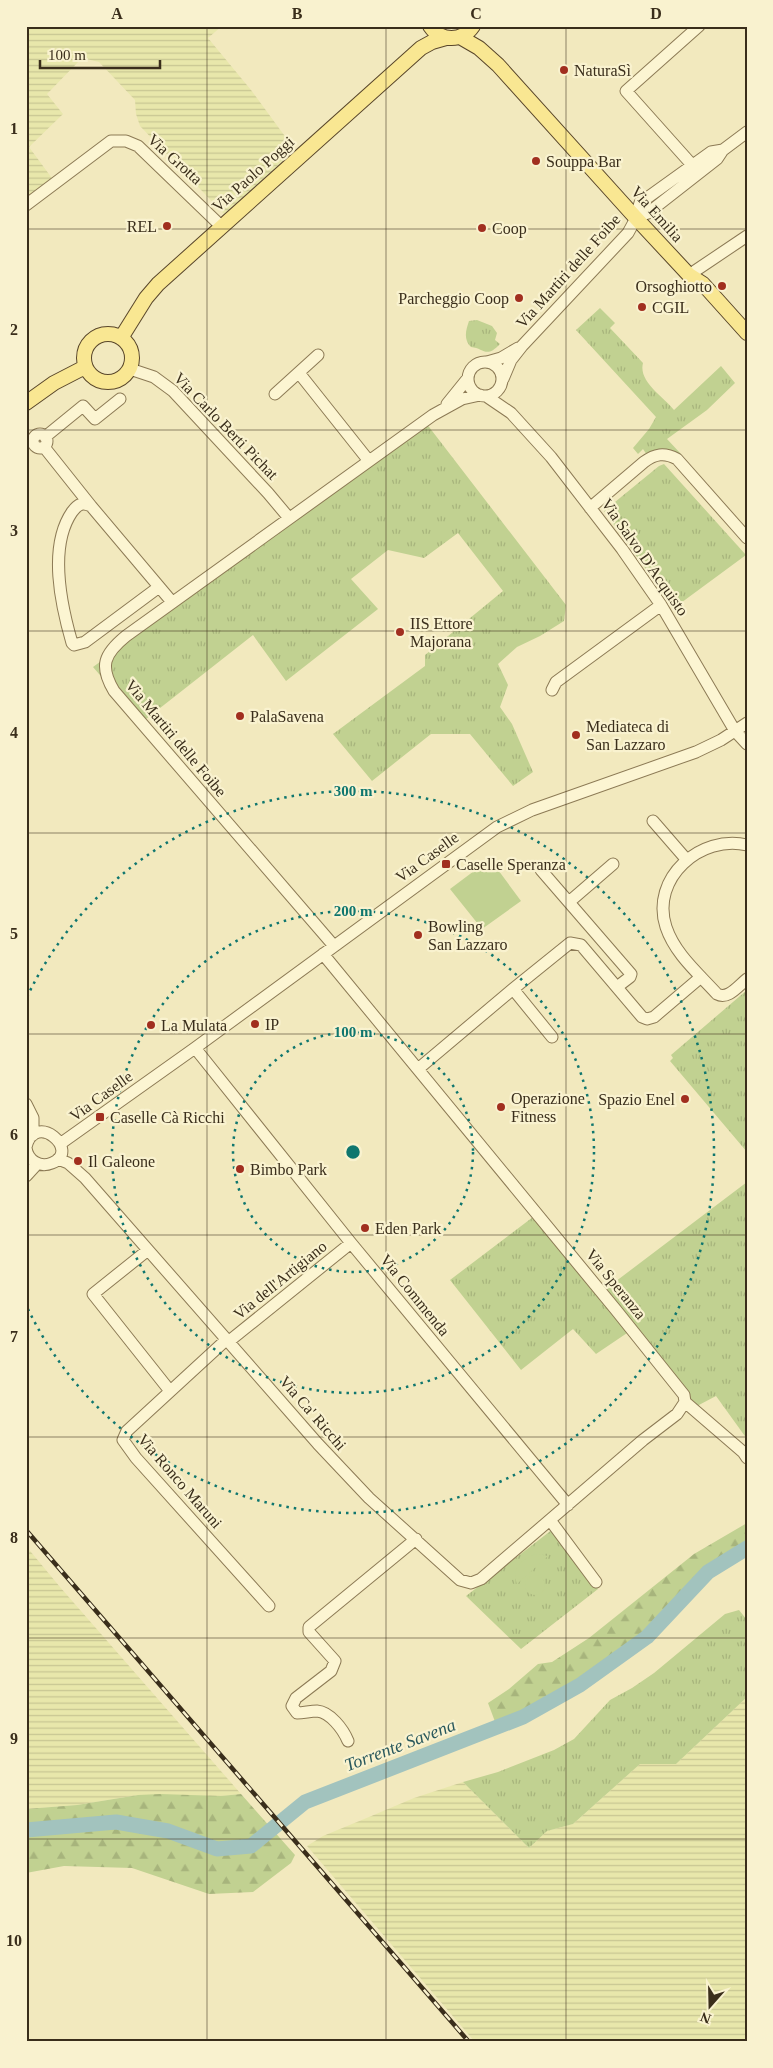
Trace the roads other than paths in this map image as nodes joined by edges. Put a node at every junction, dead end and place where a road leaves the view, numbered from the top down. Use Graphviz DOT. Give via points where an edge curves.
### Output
graph roads {
  1 [pos="429,26"];
  2 [pos="475,26"];
  3 [pos="699,26"];
  4 [pos="453,38"];
  5 [pos="421,48"];
  6 [pos="498,65"];
  7 [pos="747,132"];
  8 [pos="723,150"];
  9 [pos="693,166"];
  10 [pos="26,204"];
  11 [pos="635,217"];
  12 [pos="221,226"];
  13 [pos="747,236"];
  14 [pos="689,275"];
  15 [pos="747,333"];
  16 [pos="121,338"];
  17 [pos="747,344"];
  18 [pos="522,346"];
  19 [pos="318,355"];
  20 [pos="487,362"];
  21 [pos="85,367"];
  22 [pos="130,369"];
  23 [pos="299,373"];
  24 [pos="468,378"];
  25 [pos="502,382"];
  26 [pos="275,394"];
  27 [pos="483,396"];
  28 [pos="120,399"];
  29 [pos="26,403"];
  30 [pos="442,409"];
  31 [pos="511,413"];
  32 [pos="369,461"];
  33 [pos="91,506"];
  34 [pos="590,508"];
  35 [pos="289,518"];
  36 [pos="747,538"];
  37 [pos="159,587"];
  38 [pos="172,602"];
  39 [pos="661,605"];
  40 [pos="552,690"];
  41 [pos="747,723"];
  42 [pos="735,732"];
  43 [pos="747,744"];
  44 [pos="653,821"];
  45 [pos="747,845"];
  46 [pos="686,859"];
  47 [pos="613,864"];
  48 [pos="541,870"];
  49 [pos="569,902"];
  50 [pos="334,946"];
  51 [pos="323,954"];
  52 [pos="701,977"];
  53 [pos="747,979"];
  54 [pos="617,987"];
  55 [pos="513,988"];
  56 [pos="552,1037"];
  57 [pos="195,1048"];
  58 [pos="418,1069"];
  59 [pos="26,1104"];
  60 [pos="33,1118"];
  61 [pos="49,1133"];
  62 [pos="33,1135"];
  63 [pos="60,1144"];
  64 [pos="26,1148"];
  65 [pos="58,1159"];
  66 [pos="37,1164"];
  67 [pos="26,1176"];
  68 [pos="351,1244"];
  69 [pos="148,1250"];
  70 [pos="227,1341"];
  71 [pos="170,1391"];
  72 [pos="685,1402"];
  73 [pos="747,1458"];
  74 [pos="568,1504"];
  75 [pos="550,1520"];
  76 [pos="416,1539"];
  77 [pos="596,1582"];
  78 [pos="269,1606"];
  79 [pos="348,1741"];
  1 -- 4 [label="main road, Via Emilia" via="436,33"];
  1 -- 5 [label="main road"];
  2 -- 4 [label="main road, Via Paolo Poggi"];
  2 -- 6 [label="main road, Via Emilia"];
  3 -- 9 [label="street" via="626,91"];
  4 -- 5 [label="main road, Via Paolo Poggi"];
  4 -- 6 [label="main road, Via Emilia" via="478,48"];
  5 -- 12 [label="main road, Via Paolo Poggi"];
  6 -- 11 [label="main road, Via Emilia"];
  7 -- 8 [label="street"];
  8 -- 9 [label="street, Via Martiri delle Foibe" via="711,152"];
  8 -- 11 [label="street" via="717,159 648,213"];
  9 -- 11 [label="street, Via Martiri delle Foibe" via="640,203"];
  10 -- 12 [label="street, Via Grotta" via="111,142 126,141 138,146"];
  11 -- 14 [label="main road, Via Emilia"];
  11 -- 18 [label="street, Via Martiri delle Foibe" via="628,233"];
  12 -- 16 [label="main road, Via Paolo Poggi" via="158,284"];
  13 -- 14 [label="street"];
  14 -- 15 [label="main road, Via Emilia" via="703,284"];
  14 -- 17 [label="main road, Via Emilia" via="696,291"];
  16 -- 21 [label="main road" via="105,334 95,338 85,350"];
  16 -- 22 [label="main road" via="132,352"];
  18 -- 20 [label="street, Via Martiri delle Foibe"];
  18 -- 25 [label="street, Via Martiri delle Foibe" via="505,371"];
  19 -- 23 [label="street"];
  20 -- 24 [label="street, Via Martiri delle Foibe" via="475,365"];
  20 -- 25 [label="street" via="497,366"];
  21 -- 22 [label="main road" via="95,379 103,382 119,380"];
  21 -- 29 [label="main road"];
  22 -- 35 [label="street, Via Carlo Berti Pichat" via="154,377 173,391"];
  23 -- 26 [label="street"];
  23 -- 32 [label="street"];
  24 -- 27 [label="street" via="470,388"];
  24 -- 30 [label="street, Via Martiri delle Foibe"];
  25 -- 27 [label="street, Via Martiri delle Foibe" via="496,393"];
  25 -- 31 [label="street" via="502,396"];
  27 -- 30 [label="street, Via Martiri delle Foibe" via="468,397"];
  27 -- 31 [label="street"];
  28 -- 33 [label="street" via="95,419 83,406 44,442"];
  30 -- 32 [label="street, Via Martiri delle Foibe"];
  31 -- 34 [label="street, Via Salvo D'Acquisto" via="552,457"];
  32 -- 35 [label="street, Via Martiri delle Foibe"];
  33 -- 37 [label="street"];
  33 -- 37 [label="street" via="84,503 74,509 62,538 60,583 72,644 85,642"];
  34 -- 36 [label="street" via="649,458 663,454 677,459"];
  34 -- 39 [label="street, Via Salvo D'Acquisto"];
  35 -- 38 [label="street, Via Martiri delle Foibe"];
  37 -- 38 [label="street"];
  38 -- 50 [label="street, Via Martiri delle Foibe" via="115,645 106,661 108,680"];
  39 -- 40 [label="street" via="556,682"];
  39 -- 42 [label="street, Via Salvo D'Acquisto"];
  41 -- 42 [label="street, Via Caselle"];
  42 -- 43 [label="street, Via Salvo D'Acquisto"];
  42 -- 50 [label="street, Via Caselle" via="696,752 506,822"];
  44 -- 46 [label="street"];
  45 -- 46 [label="street" via="715,845"];
  46 -- 52 [label="street" via="667,887 664,918 675,947"];
  47 -- 49 [label="street"];
  48 -- 49 [label="street"];
  49 -- 54 [label="street" via="631,974"];
  50 -- 51 [label="street, Via Caselle"];
  51 -- 57 [label="street, Via Caselle"];
  51 -- 58 [label="street, Via Speranza"];
  52 -- 53 [label="street" via="717,994 724,996"];
  52 -- 54 [label="street" via="650,1020 642,1016"];
  54 -- 55 [label="street" via="576,943 564,947"];
  55 -- 56 [label="street"];
  55 -- 58 [label="street"];
  57 -- 63 [label="street, Via Caselle"];
  57 -- 68 [label="street, Via Commenda"];
  58 -- 72 [label="street, Via Speranza" via="679,1386"];
  59 -- 60 [label="street"];
  60 -- 61 [label="street, Via Caselle"];
  60 -- 62 [label="street"];
  61 -- 62 [label="street"];
  61 -- 63 [label="street, Via Caselle"];
  62 -- 64 [label="street"];
  63 -- 65 [label="street"];
  64 -- 66 [label="street"];
  65 -- 66 [label="street" via="50,1164"];
  65 -- 69 [label="street, Via Ca' Ricchi" via="85,1178"];
  66 -- 67 [label="street"];
  68 -- 70 [label="street, Via dell'Artigiano"];
  68 -- 74 [label="street, Via Commenda"];
  69 -- 70 [label="street, Via Ca' Ricchi"];
  69 -- 71 [label="street" via="93,1294"];
  70 -- 71 [label="street, Via Ronco Maruni"];
  70 -- 76 [label="street, Via Ca' Ricchi" via="343,1471"];
  71 -- 78 [label="street, Via Ronco Maruni" via="127,1431 123,1440"];
  72 -- 73 [label="street"];
  72 -- 74 [label="street" via="677,1414"];
  74 -- 75 [label="street"];
  75 -- 76 [label="street, Via Ca' Ricchi" via="482,1580 468,1583 457,1578"];
  75 -- 77 [label="street"];
  76 -- 79 [label="street" via="309,1627 309,1632 335,1661 335,1666 296,1698 292,1706 297,1713 322,1712 342,1730"];
}
